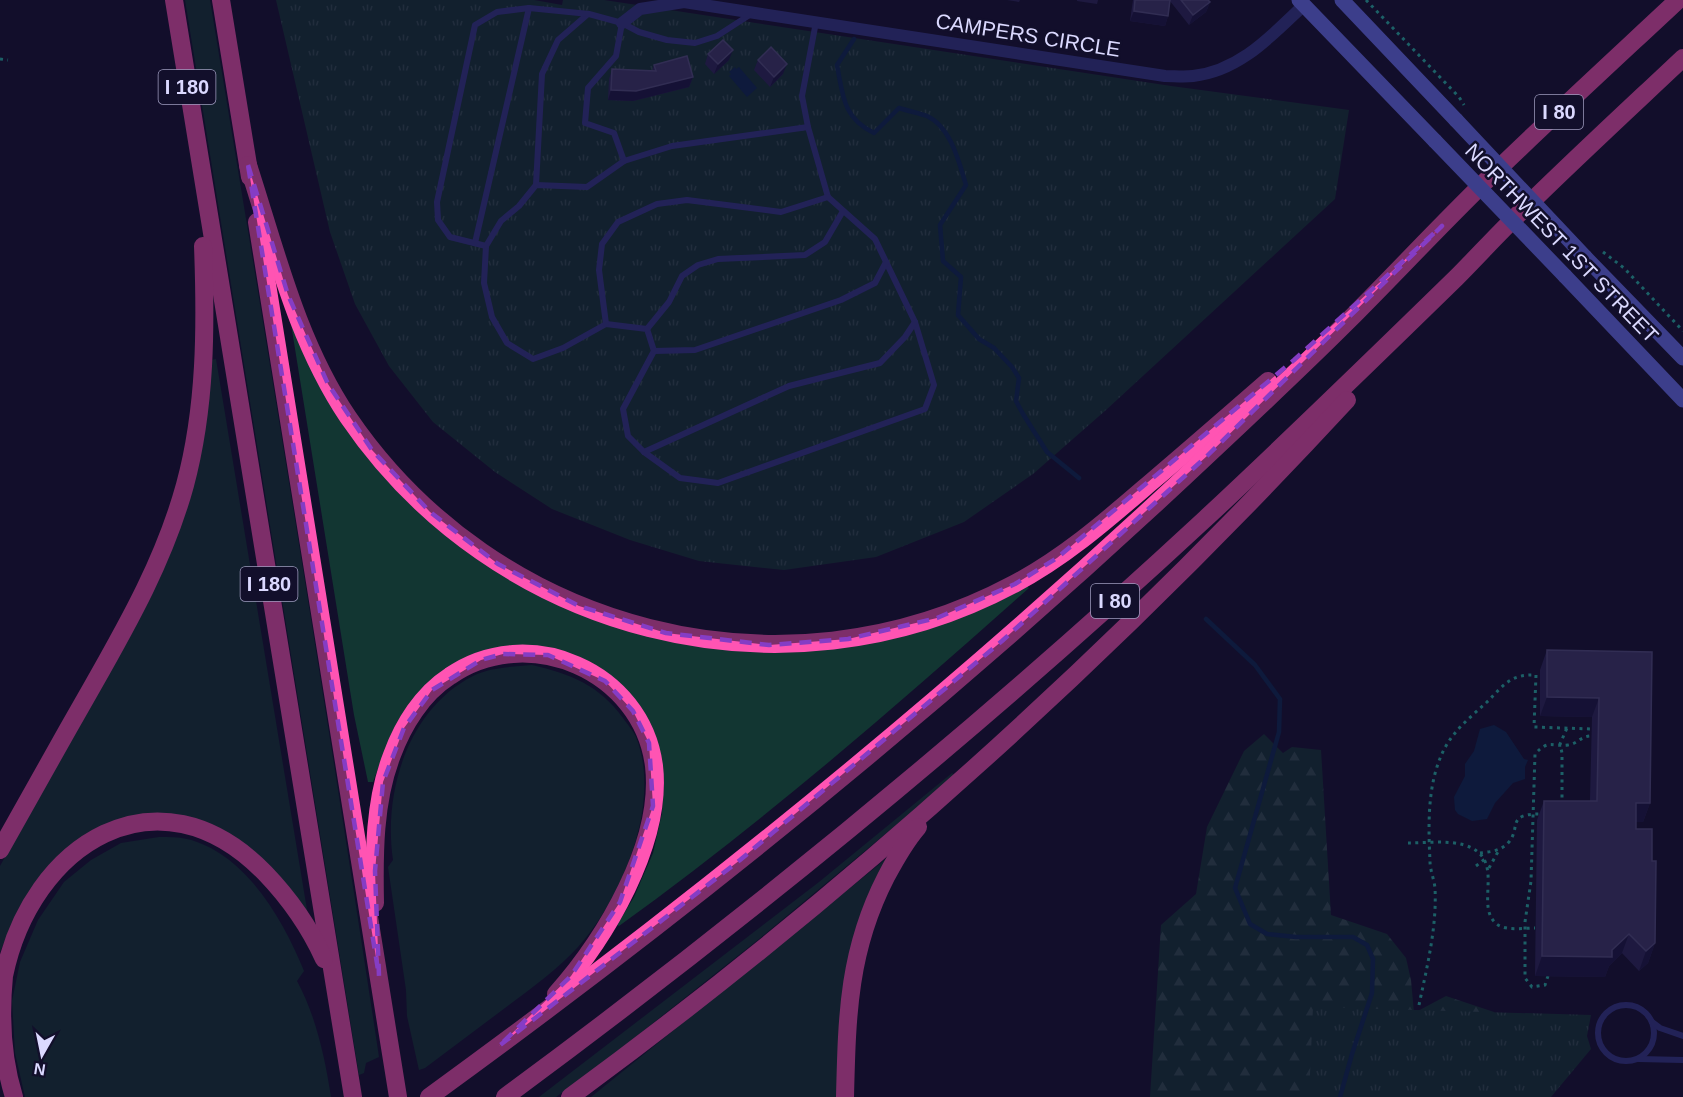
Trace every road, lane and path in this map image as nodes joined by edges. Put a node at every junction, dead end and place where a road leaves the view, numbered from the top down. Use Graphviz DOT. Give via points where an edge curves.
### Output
graph roads {
  1 [pos="174,0"];
  2 [pos="221,0"];
  3 [pos="1342,0"];
  4 [pos="1366,0"];
  5 [pos="1678,0"];
  6 [pos="1304,2"];
  7 [pos="529,8"];
  8 [pos="752,13"];
  9 [pos="589,14"];
  10 [pos="816,22"];
  11 [pos="622,24"];
  12 [pos="1683,58"];
  13 [pos="0,59"];
  14 [pos="8,60"];
  15 [pos="1465,107"];
  16 [pos="808,128"];
  17 [pos="624,160"];
  18 [pos="248,165"];
  19 [pos="201,175"];
  20 [pos="536,185"];
  21 [pos="828,197"];
  22 [pos="843,210"];
  23 [pos="1442,226"];
  24 [pos="475,243"];
  25 [pos="486,246"];
  26 [pos="1600,250"];
  27 [pos="886,262"];
  28 [pos="1460,273"];
  29 [pos="915,322"];
  30 [pos="606,324"];
  31 [pos="647,329"];
  32 [pos="1683,331"];
  33 [pos="654,351"];
  34 [pos="1683,358"];
  35 [pos="1683,400"];
  36 [pos="644,452"];
  37 [pos="1567,728"];
  38 [pos="1591,729"];
  39 [pos="1591,736"];
  40 [pos="1560,744"];
  41 [pos="960,782"];
  42 [pos="1534,814"];
  43 [pos="1543,814"];
  44 [pos="1562,814"];
  45 [pos="1408,843"];
  46 [pos="1430,843"];
  47 [pos="0,849"];
  48 [pos="1500,849"];
  49 [pos="1480,853"];
  50 [pos="1485,859"];
  51 [pos="1476,866"];
  52 [pos="1488,870"];
  53 [pos="1525,928"];
  54 [pos="1535,928"];
  55 [pos="378,976"];
  56 [pos="1548,976"];
  57 [pos="336,994"];
  58 [pos="1419,1005"];
  59 [pos="1652,1022"];
  60 [pos="1683,1036"];
  61 [pos="499,1046"];
  62 [pos="1636,1059"];
  63 [pos="1683,1060"];
  64 [pos="352,1089"];
  65 [pos="14,1097"];
  66 [pos="398,1097"];
  67 [pos="429,1097"];
  68 [pos="505,1097"];
  69 [pos="570,1097"];
  70 [pos="845,1097"];
  1 -- 19 [label="highway, I 180"];
  2 -- 18 [label="highway, I 180"];
  3 -- 34 [label="main road, NORTHWEST 1ST STREET, bridge"];
  4 -- 15 [label="path" via="1459,96"];
  5 -- 23 [label="highway, I 80"];
  6 -- 10 [label="street, CAMPERS CIRCLE" via="1258,48 1222,69 1193,76 1165,76"];
  6 -- 35 [label="main road, NORTHWEST 1ST STREET, bridge"];
  7 -- 9 [label="lane"];
  7 -- 24 [label="lane"];
  7 -- 24 [label="lane" via="497,12 475,25 437,202 438,220 450,237"];
  8 -- 10 [label="street, CAMPERS CIRCLE"];
  8 -- 11 [label="street, CAMPERS CIRCLE" via="684,2 640,9"];
  8 -- 11 [label="lane" via="717,36 695,43 667,40"];
  9 -- 11 [label="lane"];
  9 -- 20 [label="lane" via="558,40 542,74"];
  10 -- 16 [label="lane" via="802,96"];
  11 -- 17 [label="lane" via="616,56 588,88 585,123 614,134"];
  12 -- 28 [label="highway, I 80"];
  13 -- 14 [label="path"];
  16 -- 17 [label="lane" via="672,146"];
  16 -- 21 [label="lane"];
  17 -- 20 [label="lane" via="587,187"];
  18 -- 23 [label="highway" via="288,295 328,384 372,450 430,512 498,564 579,606 666,633 759,644 812,643 890,631 937,618 1016,584 1092,533"];
  18 -- 55 [label="highway, I 180"];
  19 -- 47 [label="highway" via="204,354 195,437 185,485 172,528 132,617"];
  19 -- 57 [label="highway, I 180"];
  20 -- 25 [label="lane" via="501,221"];
  21 -- 22 [label="lane"];
  21 -- 30 [label="lane" via="781,212 687,200 657,204 618,222 602,244 599,270"];
  22 -- 27 [label="lane" via="875,239"];
  22 -- 31 [label="lane" via="825,242 805,255 718,259 698,265 682,276 669,302"];
  23 -- 61 [label="highway, I 80" via="1207,456 1002,641 740,861"];
  24 -- 25 [label="lane"];
  25 -- 30 [label="lane" via="484,283 492,317 507,343 533,359 564,348"];
  26 -- 32 [label="path" via="1624,268"];
  27 -- 29 [label="lane"];
  27 -- 33 [label="lane" via="875,283 841,300 695,350"];
  28 -- 41 [label="highway" via="1287,465 1183,571"];
  28 -- 68 [label="highway, I 80" via="1204,520 995,706 746,914"];
  29 -- 36 [label="lane" via="880,363 789,386"];
  29 -- 36 [label="lane" via="934,385 924,409 718,483 680,477"];
  30 -- 31 [label="lane"];
  31 -- 33 [label="lane"];
  33 -- 36 [label="lane" via="622,410 628,436"];
  37 -- 38 [label="path"];
  37 -- 40 [label="path"];
  37 -- 46 [label="path" via="1534,727 1536,675 1520,674 1504,686 1460,728 1440,757 1431,787"];
  39 -- 40 [label="path" via="1569,745"];
  40 -- 42 [label="path" via="1550,743 1535,754"];
  40 -- 44 [label="path"];
  41 -- 69 [label="highway" via="724,979"];
  41 -- 70 [label="highway" via="900,852 862,933 848,1004"];
  42 -- 43 [label="path"];
  42 -- 48 [label="path" via="1517,820 1508,843"];
  42 -- 53 [label="path" via="1532,881"];
  45 -- 46 [label="path"];
  46 -- 49 [label="path" via="1464,845"];
  46 -- 58 [label="path" via="1435,886 1433,924"];
  48 -- 49 [label="path"];
  48 -- 52 [label="path"];
  49 -- 50 [label="path"];
  50 -- 51 [label="path"];
  50 -- 52 [label="path"];
  52 -- 53 [label="path" via="1489,907 1494,920 1505,927"];
  53 -- 54 [label="path"];
  53 -- 56 [label="path" via="1525,978 1532,987 1541,987"];
  55 -- 61 [label="highway" via="378,814 392,755 417,708 449,676 503,654 548,655 590,671 619,693 642,727 654,765 654,806 633,873 596,942 548,1003"];
  55 -- 66 [label="highway, I 180"];
  57 -- 64 [label="highway, I 180"];
  57 -- 65 [label="highway" via="328,968 303,918 242,851 222,837 186,824 143,822 115,829 77,849 58,868 37,895 12,948 4,976 1,1040"];
  59 -- 60 [label="lane"];
  59 -- 62 [label="lane" via="1654,1040 1644,1055"];
  59 -- 62 [label="lane" via="1647,1014 1630,1005 1611,1009 1599,1025 1599,1042 1610,1057"];
  61 -- 67 [label="highway, I 80"];
  62 -- 63 [label="lane"];
}
